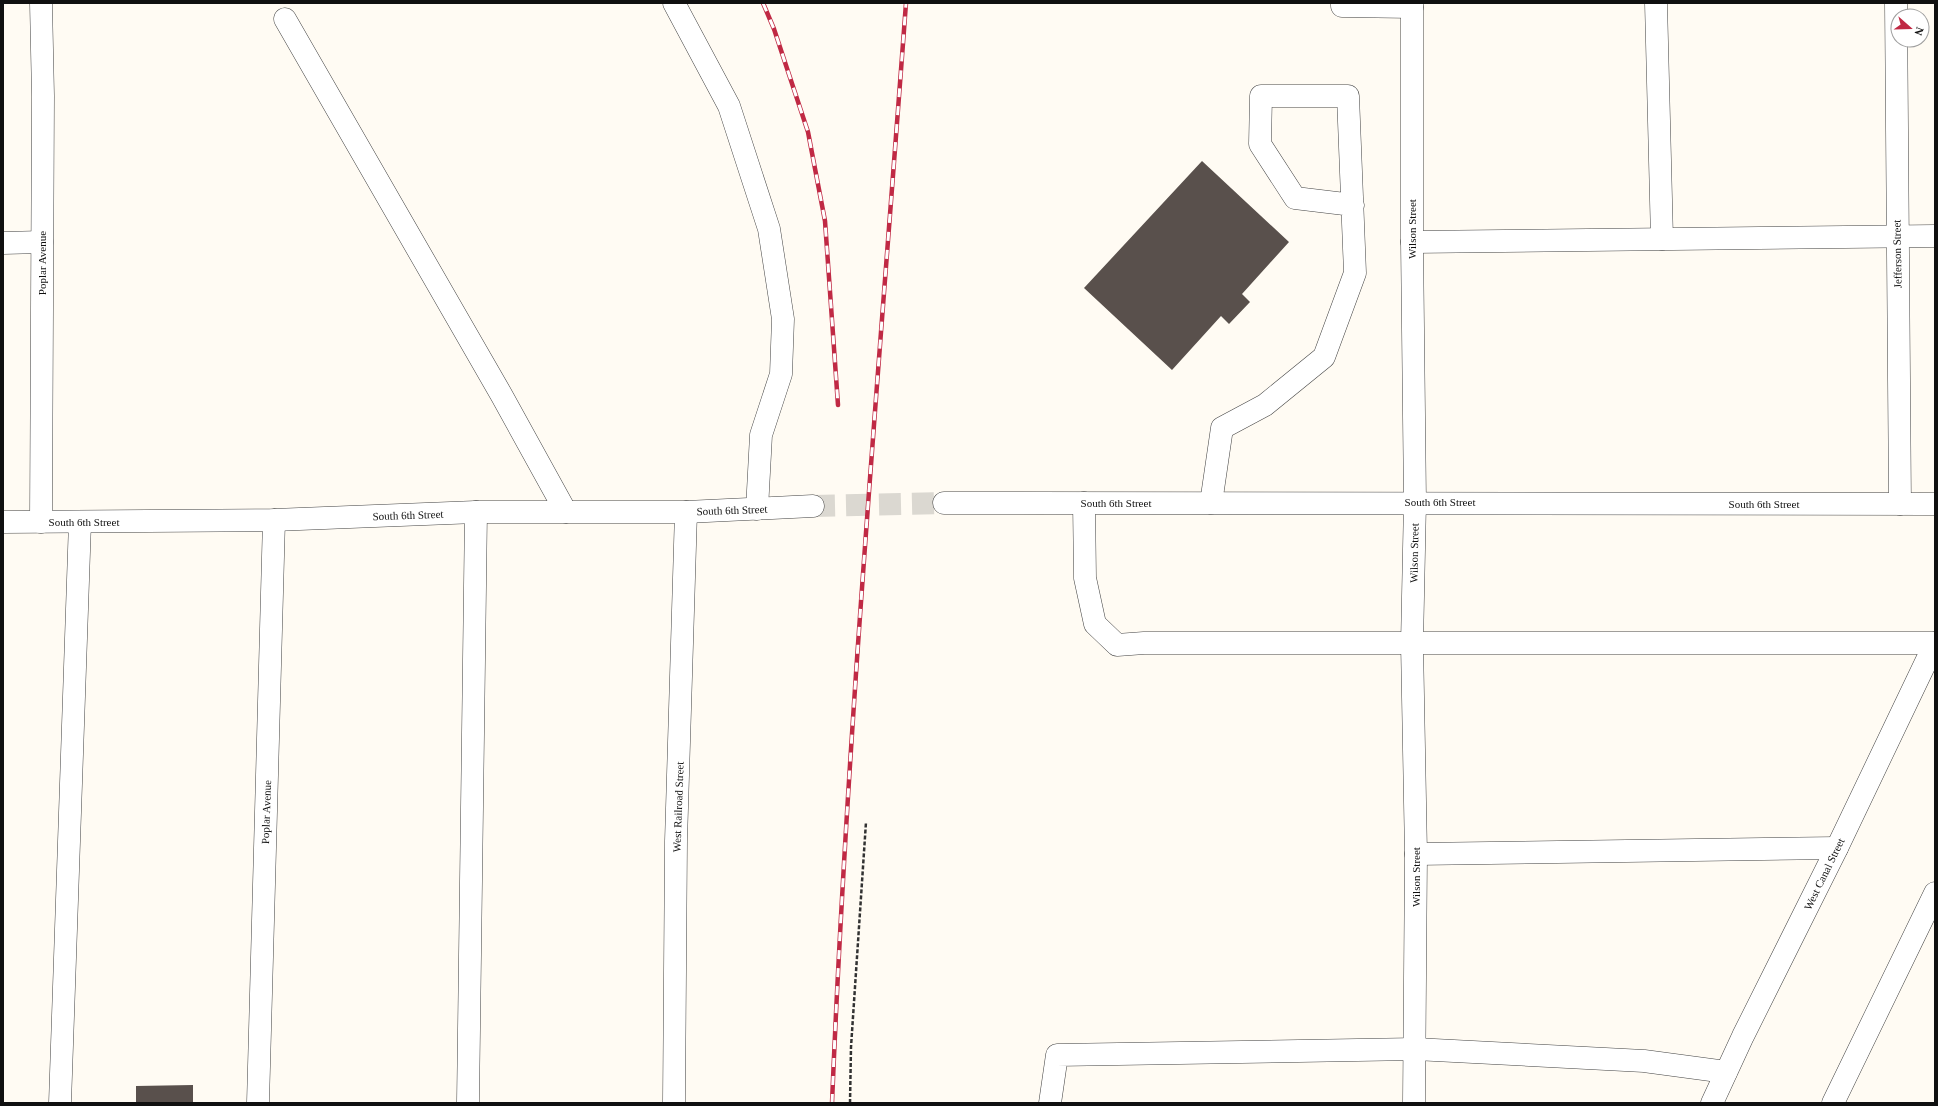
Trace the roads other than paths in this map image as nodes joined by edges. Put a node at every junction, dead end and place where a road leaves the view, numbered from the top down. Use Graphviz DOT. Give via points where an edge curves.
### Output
graph roads {
  1 [pos="42,3"];
  2 [pos="674,3"];
  3 [pos="1342,3"];
  4 [pos="1656,3"];
  5 [pos="1896,3"];
  6 [pos="1412,5"];
  7 [pos="285,19"];
  8 [pos="1353,205"];
  9 [pos="1897,236"];
  10 [pos="1935,236"];
  11 [pos="1662,239"];
  12 [pos="42,242"];
  13 [pos="1412,242"];
  14 [pos="3,243"];
  15 [pos="944,502"];
  16 [pos="1211,502"];
  17 [pos="1415,502"];
  18 [pos="1084,503"];
  19 [pos="1900,504"];
  20 [pos="1935,504"];
  21 [pos="813,506"];
  22 [pos="757,509"];
  23 [pos="476,512"];
  24 [pos="566,512"];
  25 [pos="686,512"];
  26 [pos="274,520"];
  27 [pos="3,522"];
  28 [pos="41,522"];
  29 [pos="80,522"];
  30 [pos="1935,643"];
  31 [pos="1412,644"];
  32 [pos="1837,848"];
  33 [pos="1416,854"];
  34 [pos="1932,906"];
  35 [pos="1415,1049"];
  36 [pos="1726,1072"];
  37 [pos="60,1103"];
  38 [pos="258,1103"];
  39 [pos="468,1103"];
  40 [pos="674,1103"];
  41 [pos="1050,1103"];
  42 [pos="1414,1103"];
  43 [pos="1712,1103"];
  44 [pos="1833,1103"];
  1 -- 12 [label="street, Poplar Avenue"];
  2 -- 22 [label="street" via="730,106 769,229 783,319 781,374 761,435"];
  3 -- 6 [label="street" via="1342,6"];
  4 -- 11 [label="street"];
  5 -- 9 [label="street, Jefferson Street"];
  6 -- 13 [label="street, Wilson Street"];
  7 -- 24 [label="street"];
  8 -- 8 [label="street" via="1295,198 1260,144 1261,96 1348,96"];
  8 -- 16 [label="street" via="1355,273 1324,357 1265,405 1222,428"];
  9 -- 10 [label="street"];
  9 -- 11 [label="street"];
  9 -- 19 [label="street, Jefferson Street"];
  11 -- 13 [label="street"];
  12 -- 14 [label="street"];
  12 -- 28 [label="street, Poplar Avenue"];
  13 -- 17 [label="street, Wilson Street"];
  15 -- 18 [label="street, South 6th Street"];
  16 -- 17 [label="street, South 6th Street"];
  16 -- 18 [label="street, South 6th Street"];
  17 -- 19 [label="street, South 6th Street"];
  17 -- 31 [label="street, Wilson Street"];
  18 -- 31 [label="street" via="1085,578 1095,624 1117,645"];
  19 -- 20 [label="street, South 6th Street"];
  21 -- 22 [label="street, South 6th Street"];
  22 -- 25 [label="street, South 6th Street"];
  23 -- 24 [label="street, South 6th Street"];
  23 -- 26 [label="street, South 6th Street"];
  23 -- 39 [label="street"];
  24 -- 25 [label="street, South 6th Street"];
  25 -- 40 [label="street, West Railroad Street" via="676,841"];
  26 -- 29 [label="street, South 6th Street"];
  26 -- 38 [label="street, Poplar Avenue"];
  27 -- 28 [label="street, South 6th Street"];
  28 -- 29 [label="street, South 6th Street"];
  29 -- 37 [label="street"];
  30 -- 31 [label="street"];
  30 -- 32 [label="street, West Canal Street"];
  31 -- 33 [label="street, Wilson Street"];
  32 -- 33 [label="street"];
  32 -- 36 [label="street, West Canal Street"];
  33 -- 35 [label="street, Wilson Street"];
  34 -- 44 [label="street"];
  35 -- 36 [label="street" via="1644,1060"];
  35 -- 41 [label="street" via="1057,1055"];
  35 -- 42 [label="street, Wilson Street"];
  36 -- 43 [label="street, West Canal Street"];
}
